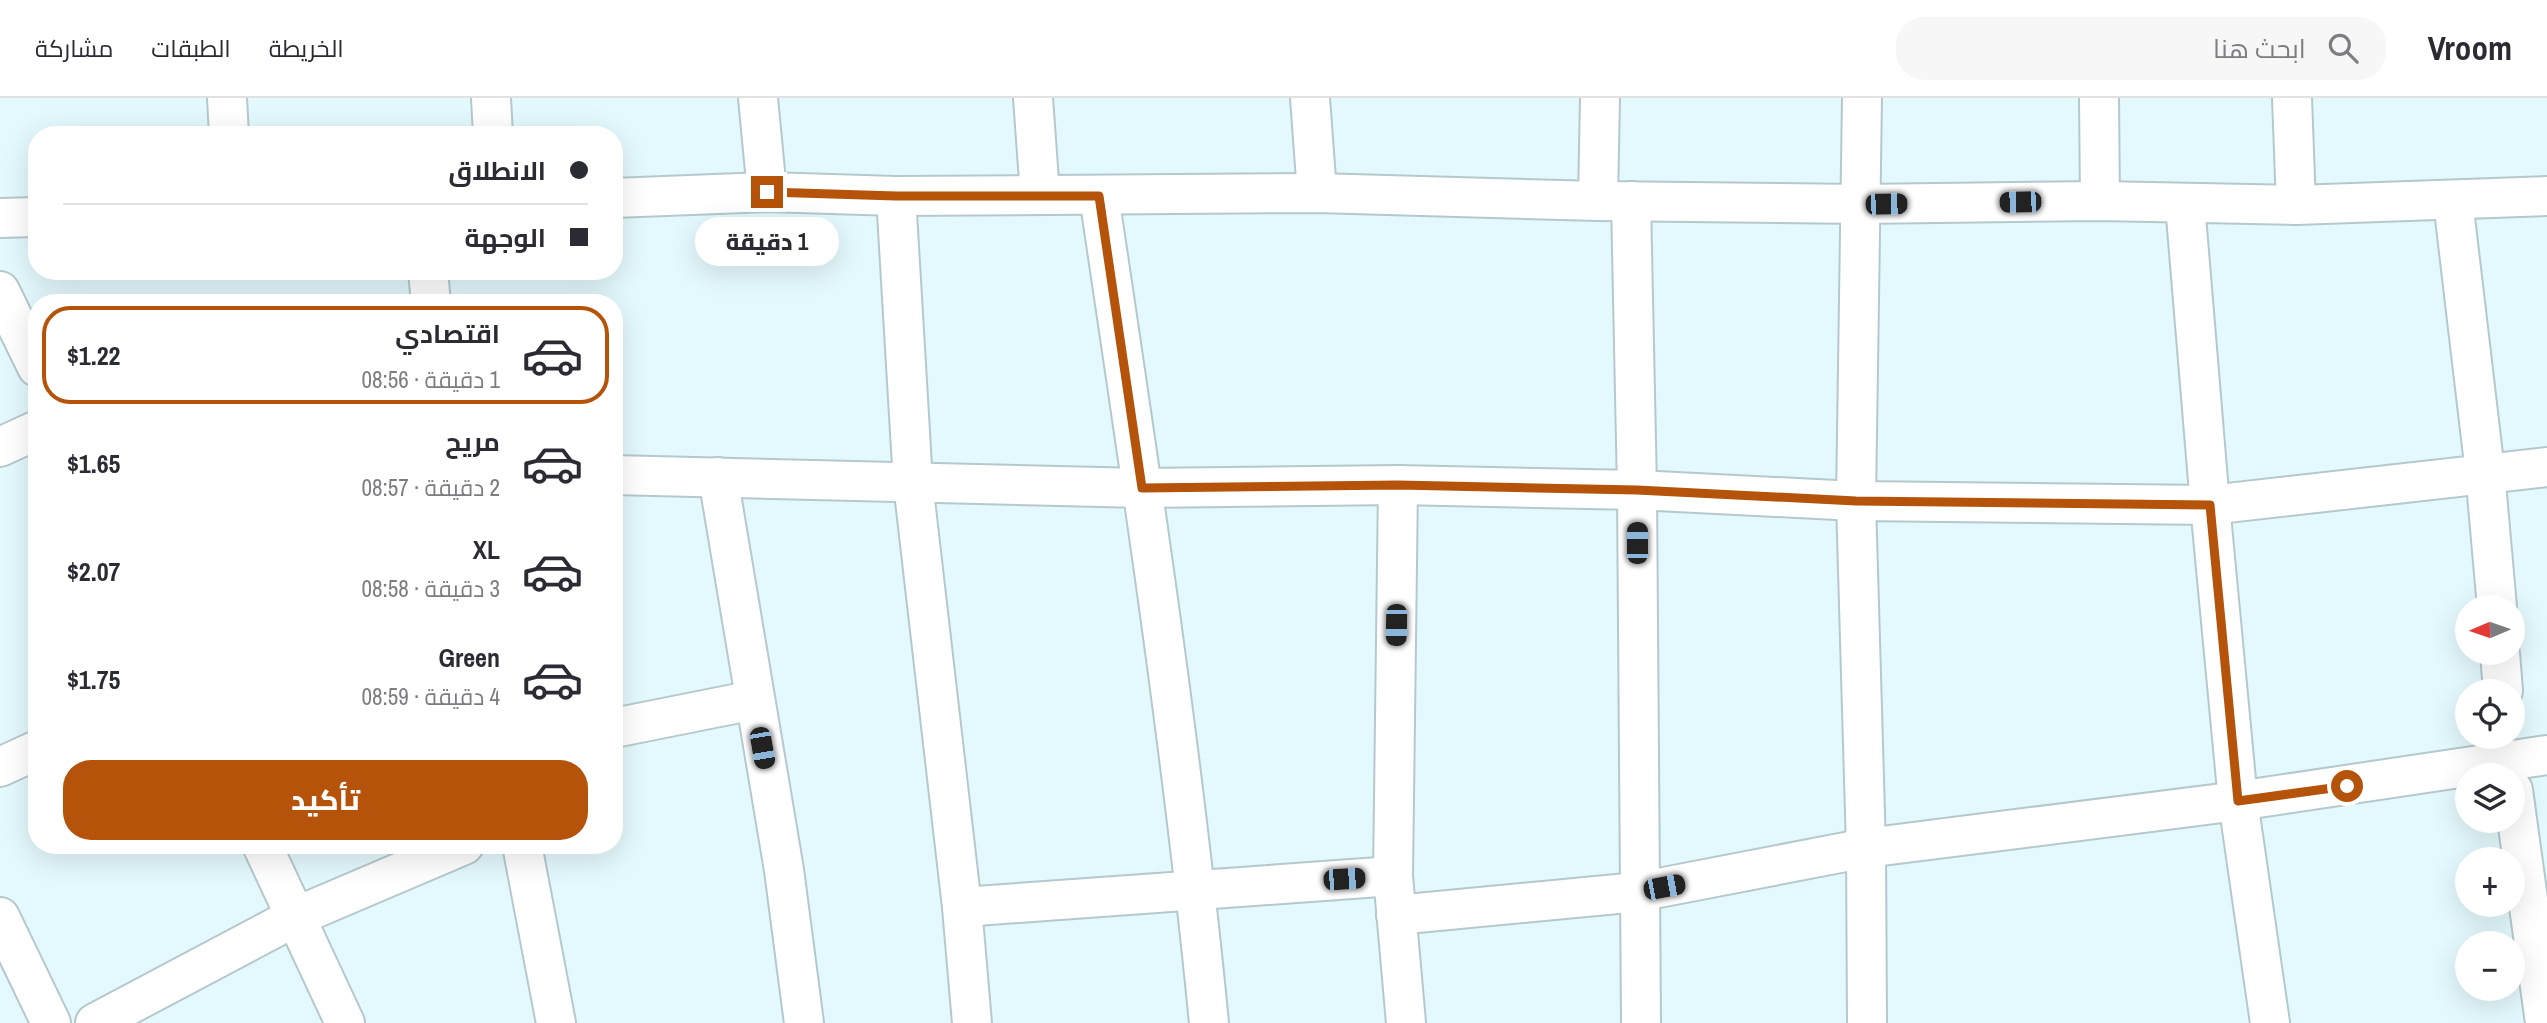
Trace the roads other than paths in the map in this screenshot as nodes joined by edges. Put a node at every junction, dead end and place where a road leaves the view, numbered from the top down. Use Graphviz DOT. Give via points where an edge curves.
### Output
graph roads {
  1 [pos="228,98"];
  2 [pos="491,98"];
  3 [pos="758,98"];
  4 [pos="1033,98"];
  5 [pos="1310,98"];
  6 [pos="1601,98"];
  7 [pos="1862,98"];
  8 [pos="2099,98"];
  9 [pos="2292,98"];
  10 [pos="229,126"];
  11 [pos="493,126"];
  12 [pos="767,192"];
  13 [pos="1317,193"];
  14 [pos="1040,195"];
  15 [pos="2547,195"];
  16 [pos="896,196"];
  17 [pos="1099,196"];
  18 [pos="623,198"];
  19 [pos="1614,201"];
  20 [pos="2100,201"];
  21 [pos="2453,201"];
  22 [pos="1860,204"];
  23 [pos="2185,204"];
  24 [pos="2296,205"];
  25 [pos="28,217"];
  26 [pos="0,218"];
  27 [pos="0,291"];
  28 [pos="28,349"];
  29 [pos="28,434"];
  30 [pos="0,447"];
  31 [pos="2547,467"];
  32 [pos="2485,472"];
  33 [pos="623,475"];
  34 [pos="718,477"];
  35 [pos="913,483"];
  36 [pos="1398,485"];
  37 [pos="1142,488"];
  38 [pos="1637,490"];
  39 [pos="1856,501"];
  40 [pos="2210,505"];
  41 [pos="2496,595"];
  42 [pos="754,700"];
  43 [pos="623,726"];
  44 [pos="28,754"];
  45 [pos="2547,755"];
  46 [pos="2520,763"];
  47 [pos="0,767"];
  48 [pos="2455,773"];
  49 [pos="2238,801"];
  50 [pos="2519,833"];
  51 [pos="1866,848"];
  52 [pos="266,854"];
  53 [pos="443,854"];
  54 [pos="524,854"];
  55 [pos="1393,876"];
  56 [pos="1196,889"];
  57 [pos="1638,892"];
  58 [pos="962,907"];
  59 [pos="1396,915"];
  60 [pos="295,916"];
  61 [pos="0,917"];
  62 [pos="51,1023"];
  63 [pos="95,1023"];
  64 [pos="345,1023"];
  65 [pos="556,1023"];
  66 [pos="804,1023"];
  67 [pos="972,1023"];
  68 [pos="1209,1023"];
  69 [pos="1405,1023"];
  70 [pos="1641,1023"];
  71 [pos="1867,1023"];
  72 [pos="2270,1023"];
  73 [pos="2545,1023"];
  1 -- 10 [label="street"];
  2 -- 11 [label="street"];
  3 -- 12 [label="street"];
  4 -- 14 [label="street"];
  5 -- 13 [label="street"];
  6 -- 19 [label="street"];
  7 -- 22 [label="street"];
  8 -- 20 [label="street"];
  9 -- 24 [label="street"];
  12 -- 16 [label="street"];
  12 -- 18 [label="street"];
  13 -- 17 [label="street"];
  13 -- 19 [label="street"];
  14 -- 16 [label="street"];
  14 -- 17 [label="street"];
  15 -- 21 [label="street"];
  16 -- 35 [label="street"];
  17 -- 37 [label="street"];
  19 -- 22 [label="street"];
  19 -- 38 [label="street"];
  20 -- 22 [label="street"];
  20 -- 23 [label="street"];
  21 -- 24 [label="street"];
  21 -- 32 [label="street"];
  22 -- 39 [label="street"];
  23 -- 24 [label="street"];
  23 -- 40 [label="street"];
  25 -- 26 [label="street"];
  27 -- 28 [label="street"];
  29 -- 30 [label="street"];
  31 -- 32 [label="street"];
  32 -- 40 [label="street"];
  32 -- 41 [label="street"];
  33 -- 34 [label="street"];
  34 -- 35 [label="street"];
  34 -- 42 [label="street"];
  35 -- 37 [label="street"];
  35 -- 58 [label="street"];
  36 -- 37 [label="street"];
  36 -- 38 [label="street"];
  36 -- 55 [label="street"];
  37 -- 56 [label="street"];
  38 -- 39 [label="street"];
  38 -- 57 [label="street"];
  39 -- 40 [label="street"];
  39 -- 51 [label="street"];
  40 -- 49 [label="street"];
  42 -- 43 [label="street"];
  42 -- 66 [label="street" via="784,870"];
  44 -- 47 [label="street"];
  45 -- 46 [label="street"];
  48 -- 49 [label="street"];
  49 -- 51 [label="street"];
  49 -- 72 [label="street"];
  50 -- 73 [label="street"];
  51 -- 57 [label="street"];
  51 -- 71 [label="street"];
  52 -- 60 [label="street"];
  53 -- 60 [label="street"];
  54 -- 65 [label="street"];
  55 -- 56 [label="street"];
  55 -- 59 [label="street"];
  56 -- 58 [label="street"];
  56 -- 68 [label="street"];
  57 -- 59 [label="street"];
  57 -- 70 [label="street"];
  58 -- 67 [label="street"];
  59 -- 69 [label="street"];
  60 -- 63 [label="street"];
  60 -- 64 [label="street"];
  61 -- 62 [label="street"];
}
